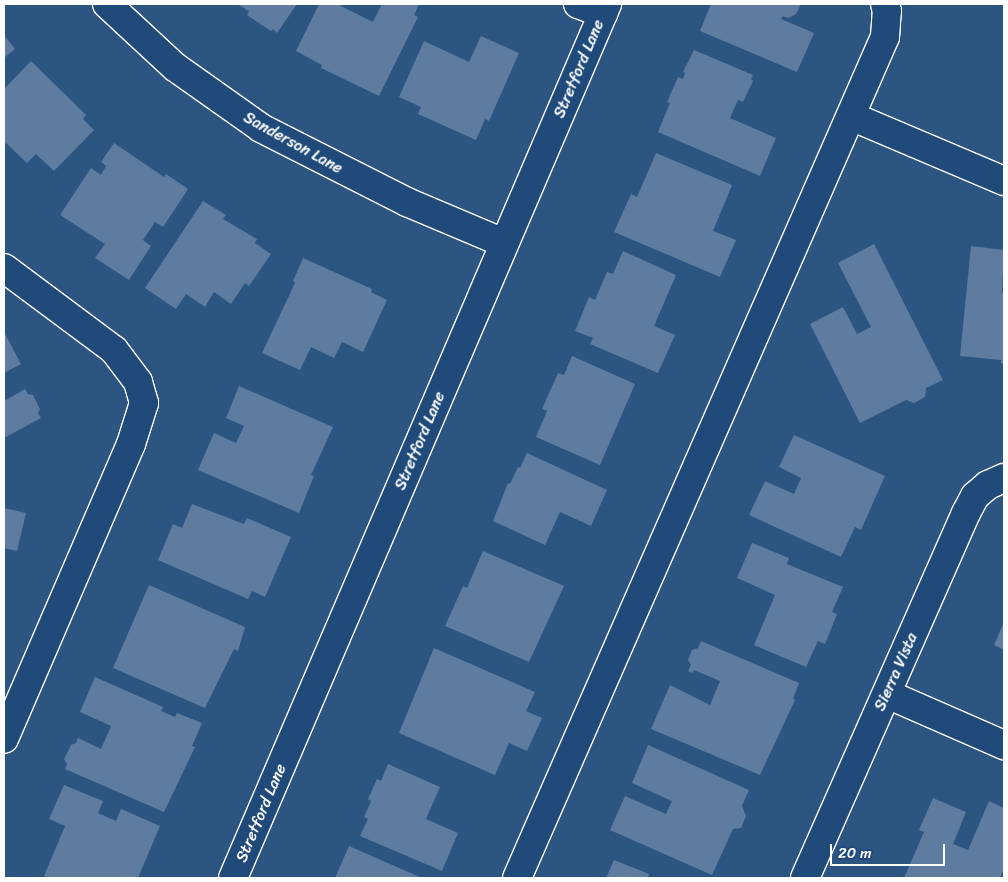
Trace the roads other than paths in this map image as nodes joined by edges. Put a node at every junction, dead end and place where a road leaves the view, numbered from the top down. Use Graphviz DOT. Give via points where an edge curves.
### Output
graph roads {
  1 [pos="107,4"];
  2 [pos="578,4"];
  3 [pos="885,4"];
  4 [pos="605,8"];
  5 [pos="851,116"];
  6 [pos="1004,181"];
  7 [pos="504,243"];
  8 [pos="4,268"];
  9 [pos="1004,478"];
  10 [pos="886,694"];
  11 [pos="4,740"];
  12 [pos="1004,745"];
  13 [pos="233,878"];
  14 [pos="517,878"];
  15 [pos="805,878"];
  1 -- 7 [label="street, Sanderson Lane" via="175,67 261,128 408,202"];
  2 -- 4 [label="street"];
  3 -- 5 [label="street" via="885,37"];
  4 -- 7 [label="street, Stretford Lane"];
  5 -- 6 [label="street"];
  5 -- 14 [label="street"];
  7 -- 13 [label="street, Stretford Lane"];
  8 -- 11 [label="street" via="114,350 138,382 144,403 127,453"];
  9 -- 10 [label="street, Sierra Vista" via="975,496"];
  10 -- 12 [label="street"];
  10 -- 15 [label="street, Sierra Vista"];
}
